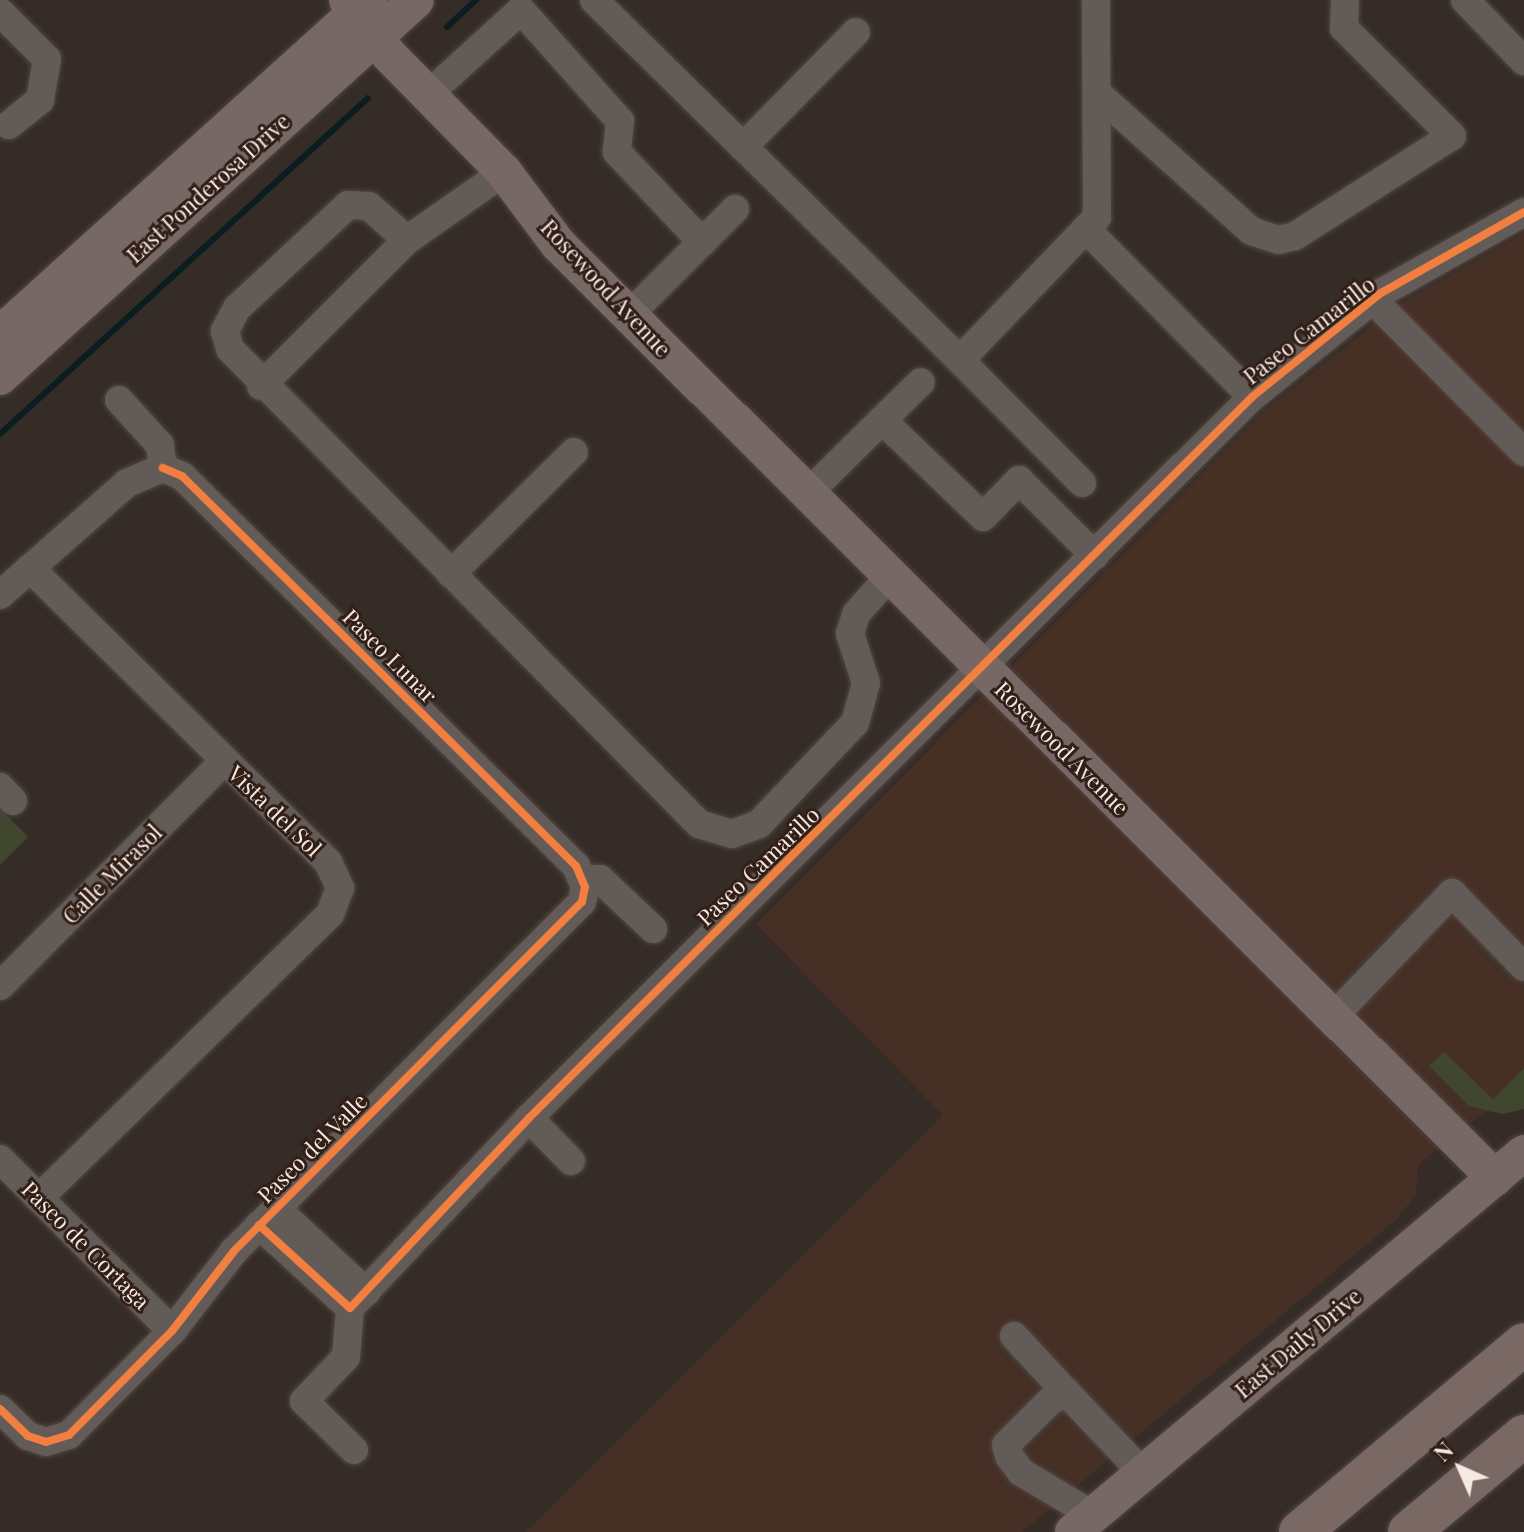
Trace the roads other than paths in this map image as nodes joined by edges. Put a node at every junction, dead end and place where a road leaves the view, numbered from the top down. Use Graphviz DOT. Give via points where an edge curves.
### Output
graph roads {
  1 [pos="416,0"];
  2 [pos="594,0"];
  3 [pos="1096,0"];
  4 [pos="1345,0"];
  5 [pos="1465,0"];
  6 [pos="0,12"];
  7 [pos="367,14"];
  8 [pos="856,32"];
  9 [pos="1524,61"];
  10 [pos="444,80"];
  11 [pos="1098,94"];
  12 [pos="9,125"];
  13 [pos="743,147"];
  14 [pos="504,172"];
  15 [pos="735,209"];
  16 [pos="1524,212"];
  17 [pos="1088,231"];
  18 [pos="407,240"];
  19 [pos="702,242"];
  20 [pos="1373,300"];
  21 [pos="629,315"];
  22 [pos="0,334"];
  23 [pos="960,360"];
  24 [pos="0,377"];
  25 [pos="921,382"];
  26 [pos="261,386"];
  27 [pos="1252,397"];
  28 [pos="119,400"];
  29 [pos="882,420"];
  30 [pos="574,452"];
  31 [pos="1524,452"];
  32 [pos="163,468"];
  33 [pos="1082,483"];
  34 [pos="808,493"];
  35 [pos="1095,556"];
  36 [pos="30,568"];
  37 [pos="451,574"];
  38 [pos="889,577"];
  39 [pos="0,595"];
  40 [pos="983,670"];
  41 [pos="223,762"];
  42 [pos="584,879"];
  43 [pos="653,929"];
  44 [pos="1524,967"];
  45 [pos="0,986"];
  46 [pos="1333,1017"];
  47 [pos="529,1118"];
  48 [pos="1524,1153"];
  49 [pos="0,1159"];
  50 [pos="571,1161"];
  51 [pos="1495,1178"];
  52 [pos="39,1198"];
  53 [pos="268,1217"];
  54 [pos="358,1300"];
  55 [pos="172,1331"];
  56 [pos="1014,1336"];
  57 [pos="1524,1344"];
  58 [pos="1066,1392"];
  59 [pos="0,1409"];
  60 [pos="1524,1436"];
  61 [pos="354,1450"];
  62 [pos="1143,1473"];
  63 [pos="1083,1524"];
  64 [pos="1300,1532"];
  65 [pos="1409,1532"];
  1 -- 7 [label="main road, East Ponderosa Drive"];
  2 -- 13 [label="street"];
  3 -- 11 [label="street"];
  4 -- 11 [label="street" via="1344,28 1452,136 1295,236 1279,240 1251,231"];
  5 -- 9 [label="street"];
  6 -- 12 [label="street" via="47,59 40,100"];
  7 -- 10 [label="main road, Rosewood Avenue"];
  7 -- 14 [label="main road, Rosewood Avenue"];
  7 -- 22 [label="main road, East Ponderosa Drive"];
  7 -- 24 [label="main road, East Ponderosa Drive"];
  8 -- 13 [label="street"];
  10 -- 14 [label="main road, Rosewood Avenue" via="480,118"];
  10 -- 19 [label="street" via="521,10 620,121 617,152"];
  11 -- 17 [label="street" via="1097,217"];
  13 -- 23 [label="street"];
  14 -- 18 [label="street"];
  14 -- 21 [label="main road, Rosewood Avenue" via="558,244"];
  15 -- 19 [label="street"];
  16 -- 20 [label="street, Paseo Camarillo"];
  17 -- 23 [label="street"];
  17 -- 27 [label="street"];
  18 -- 26 [label="street"];
  18 -- 26 [label="street" via="369,206 348,205 237,308 225,339"];
  19 -- 21 [label="street"];
  20 -- 27 [label="street, Paseo Camarillo"];
  20 -- 31 [label="street"];
  21 -- 34 [label="main road, Rosewood Avenue"];
  23 -- 33 [label="street"];
  25 -- 29 [label="street"];
  26 -- 37 [label="street"];
  27 -- 35 [label="street, Paseo Camarillo"];
  28 -- 32 [label="street" via="160,445"];
  29 -- 34 [label="street"];
  29 -- 35 [label="street" via="983,517 1019,480"];
  30 -- 37 [label="street"];
  32 -- 36 [label="street" via="127,483"];
  32 -- 42 [label="street, Paseo Lunar" via="182,476"];
  34 -- 38 [label="main road, Rosewood Avenue"];
  35 -- 40 [label="street, Paseo Camarillo"];
  36 -- 39 [label="street"];
  36 -- 41 [label="street, Vista del Sol"];
  37 -- 38 [label="street" via="699,824 732,834 759,824 855,723 866,683 850,634 856,614"];
  38 -- 40 [label="main road, Rosewood Avenue"];
  40 -- 46 [label="main road, Rosewood Avenue"];
  40 -- 47 [label="street, Paseo Camarillo"];
  41 -- 45 [label="street, Calle Mirasol"];
  41 -- 52 [label="street, Vista del Sol" via="328,862 338,898 330,914"];
  42 -- 43 [label="street" via="600,879"];
  42 -- 53 [label="street, Paseo del Valle" via="582,902"];
  44 -- 46 [label="street" via="1452,893"];
  46 -- 51 [label="main road, Rosewood Avenue"];
  47 -- 50 [label="street"];
  47 -- 54 [label="street, Paseo Camarillo"];
  48 -- 51 [label="main road, East Daily Drive"];
  49 -- 52 [label="street, Paseo de Cortaga"];
  51 -- 62 [label="main road, East Daily Drive"];
  52 -- 55 [label="street, Paseo de Cortaga"];
  53 -- 54 [label="street"];
  53 -- 55 [label="street, Paseo del Valle"];
  54 -- 61 [label="street" via="346,1357 304,1401"];
  55 -- 59 [label="street, Paseo del Valle" via="58,1440 28,1436"];
  56 -- 58 [label="street"];
  57 -- 64 [label="highway"];
  58 -- 62 [label="street"];
  58 -- 63 [label="street" via="1006,1445 1021,1472"];
  60 -- 65 [label="highway"];
  62 -- 63 [label="main road, East Daily Drive"];
}
